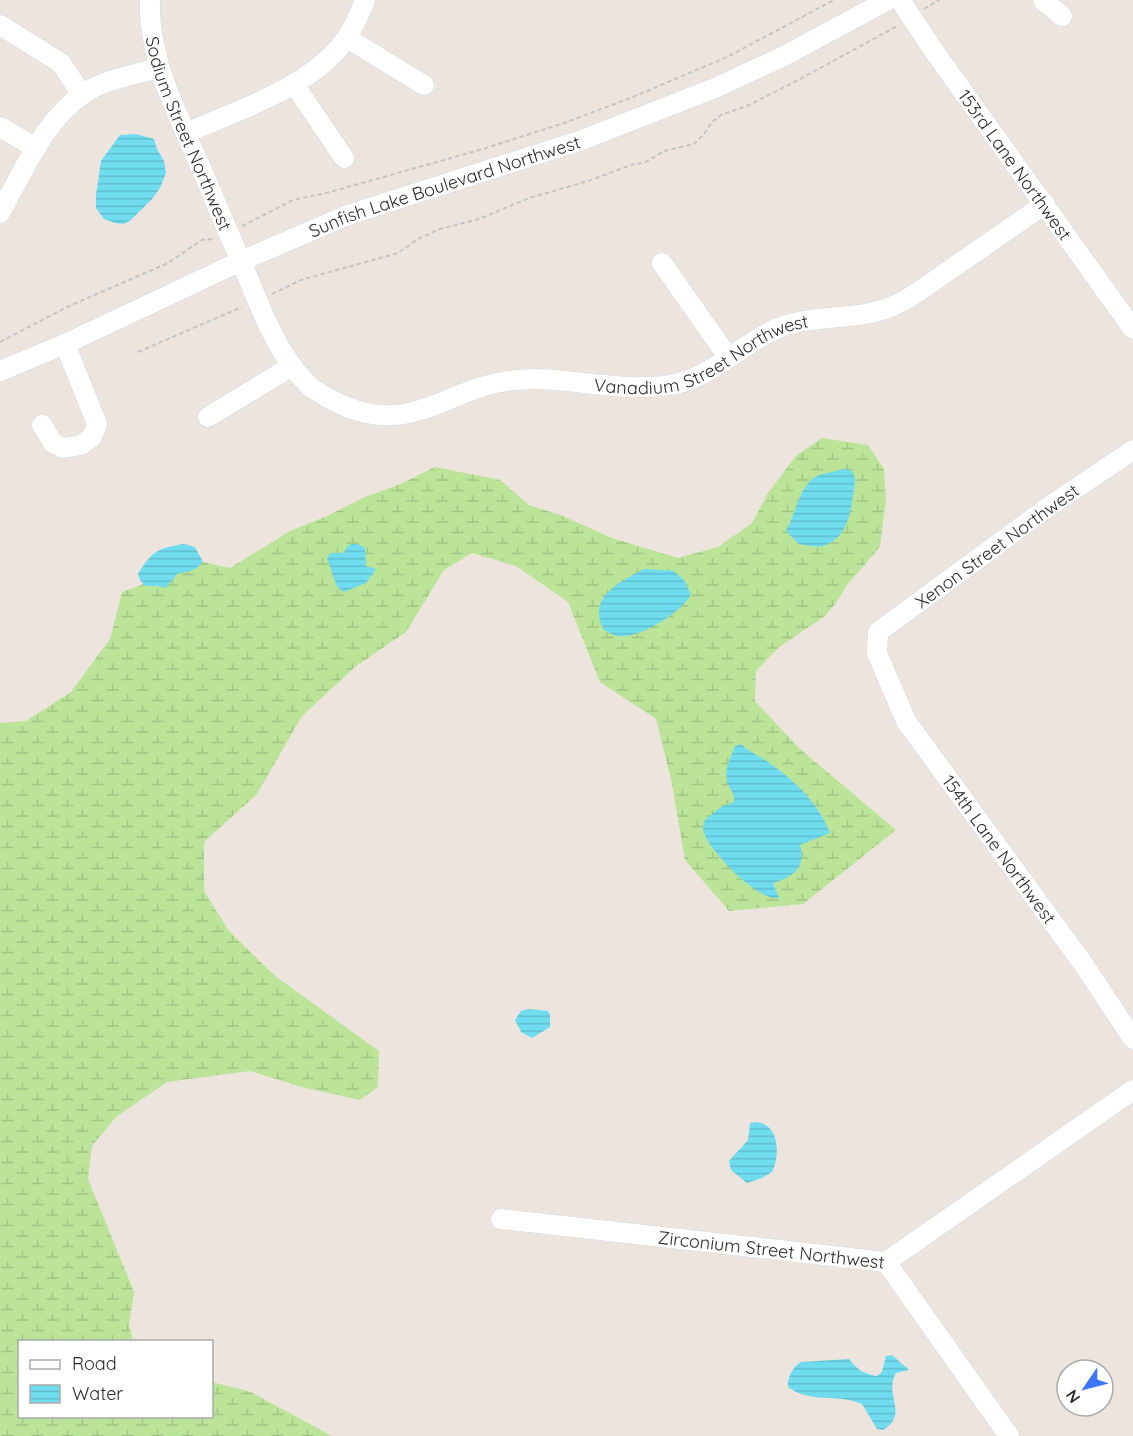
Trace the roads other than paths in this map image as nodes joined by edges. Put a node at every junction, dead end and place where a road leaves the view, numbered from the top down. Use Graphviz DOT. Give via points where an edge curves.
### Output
graph roads {
  1 [pos="150,0"];
  2 [pos="365,0"];
  3 [pos="888,0"];
  4 [pos="900,0"];
  5 [pos="1043,0"];
  6 [pos="1062,16"];
  7 [pos="0,26"];
  8 [pos="346,38"];
  9 [pos="160,68"];
  10 [pos="294,84"];
  11 [pos="424,85"];
  12 [pos="82,95"];
  13 [pos="0,127"];
  14 [pos="186,133"];
  15 [pos="36,148"];
  16 [pos="344,158"];
  17 [pos="1045,204"];
  18 [pos="0,213"];
  19 [pos="241,261"];
  20 [pos="662,263"];
  21 [pos="1133,329"];
  22 [pos="64,345"];
  23 [pos="728,357"];
  24 [pos="292,366"];
  25 [pos="0,371"];
  26 [pos="208,417"];
  27 [pos="42,424"];
  28 [pos="1133,450"];
  29 [pos="877,653"];
  30 [pos="1133,1039"];
  31 [pos="1133,1090"];
  32 [pos="501,1219"];
  33 [pos="886,1262"];
  34 [pos="1009,1436"];
  1 -- 9 [label="street, Sodium Street Northwest" via="149,18"];
  2 -- 8 [label="street"];
  3 -- 19 [label="street, Sunfish Lake Boulevard Northwest" via="715,88 531,157 348,215"];
  4 -- 17 [label="street, 153rd Lane Northwest"];
  5 -- 6 [label="street"];
  7 -- 12 [label="street" via="61,63"];
  8 -- 10 [label="street"];
  8 -- 11 [label="street"];
  9 -- 12 [label="street" via="113,79"];
  9 -- 14 [label="street, Sodium Street Northwest"];
  10 -- 14 [label="street"];
  10 -- 16 [label="street"];
  12 -- 15 [label="street" via="54,121"];
  13 -- 15 [label="street"];
  14 -- 19 [label="street, Sodium Street Northwest"];
  15 -- 18 [label="street"];
  17 -- 21 [label="street, 153rd Lane Northwest"];
  17 -- 23 [label="street, Vanadium Street Northwest" via="892,307 783,326"];
  19 -- 22 [label="street, Sunfish Lake Boulevard Northwest"];
  19 -- 24 [label="street, Sodium Street Northwest" via="266,321"];
  20 -- 23 [label="street"];
  22 -- 25 [label="street, Sunfish Lake Boulevard Northwest"];
  22 -- 27 [label="street" via="97,424 92,437 81,445 63,448 53,443"];
  23 -- 24 [label="street, Vanadium Street Northwest" via="673,384 642,388 535,378 475,390 415,412 388,417 359,412 332,401"];
  24 -- 26 [label="street"];
  28 -- 29 [label="street, Xenon Street Northwest" via="878,632"];
  29 -- 30 [label="street, 154th Lane Northwest" via="906,721 1084,965"];
  31 -- 33 [label="street, Zirconium Street Northwest"];
  32 -- 33 [label="street, Zirconium Street Northwest"];
  33 -- 34 [label="street"];
}
